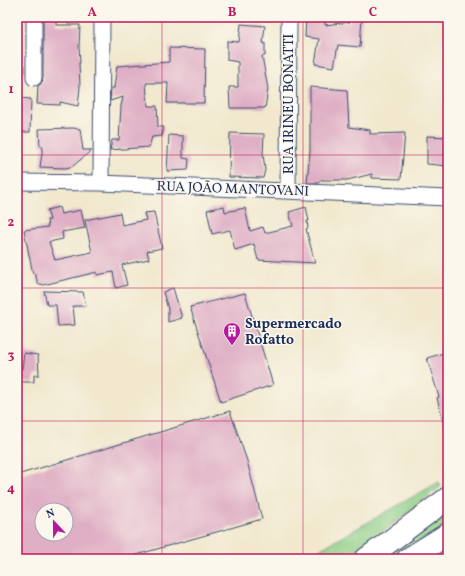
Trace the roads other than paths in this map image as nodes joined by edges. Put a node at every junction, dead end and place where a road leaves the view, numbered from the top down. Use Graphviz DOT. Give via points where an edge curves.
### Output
graph roads {
  1 [pos="34,17"];
  2 [pos="102,17"];
  3 [pos="289,17"];
  4 [pos="34,78"];
  5 [pos="17,182"];
  6 [pos="101,183"];
  7 [pos="288,190"];
  8 [pos="448,198"];
  9 [pos="448,498"];
  10 [pos="444,537"];
  11 [pos="366,559"];
  12 [pos="408,559"];
  13 [pos="412,559"];
  1 -- 4 [label="street"];
  2 -- 6 [label="street"];
  3 -- 7 [label="street, RUA IRINEU BONATTI"];
  5 -- 6 [label="street, RUA JOÃO MANTOVANI"];
  6 -- 7 [label="street, RUA JOÃO MANTOVANI"];
  7 -- 8 [label="street, RUA JOÃO MANTOVANI"];
  9 -- 11 [label="highway"];
  10 -- 12 [label="highway"];
  10 -- 13 [label="highway"];
}
